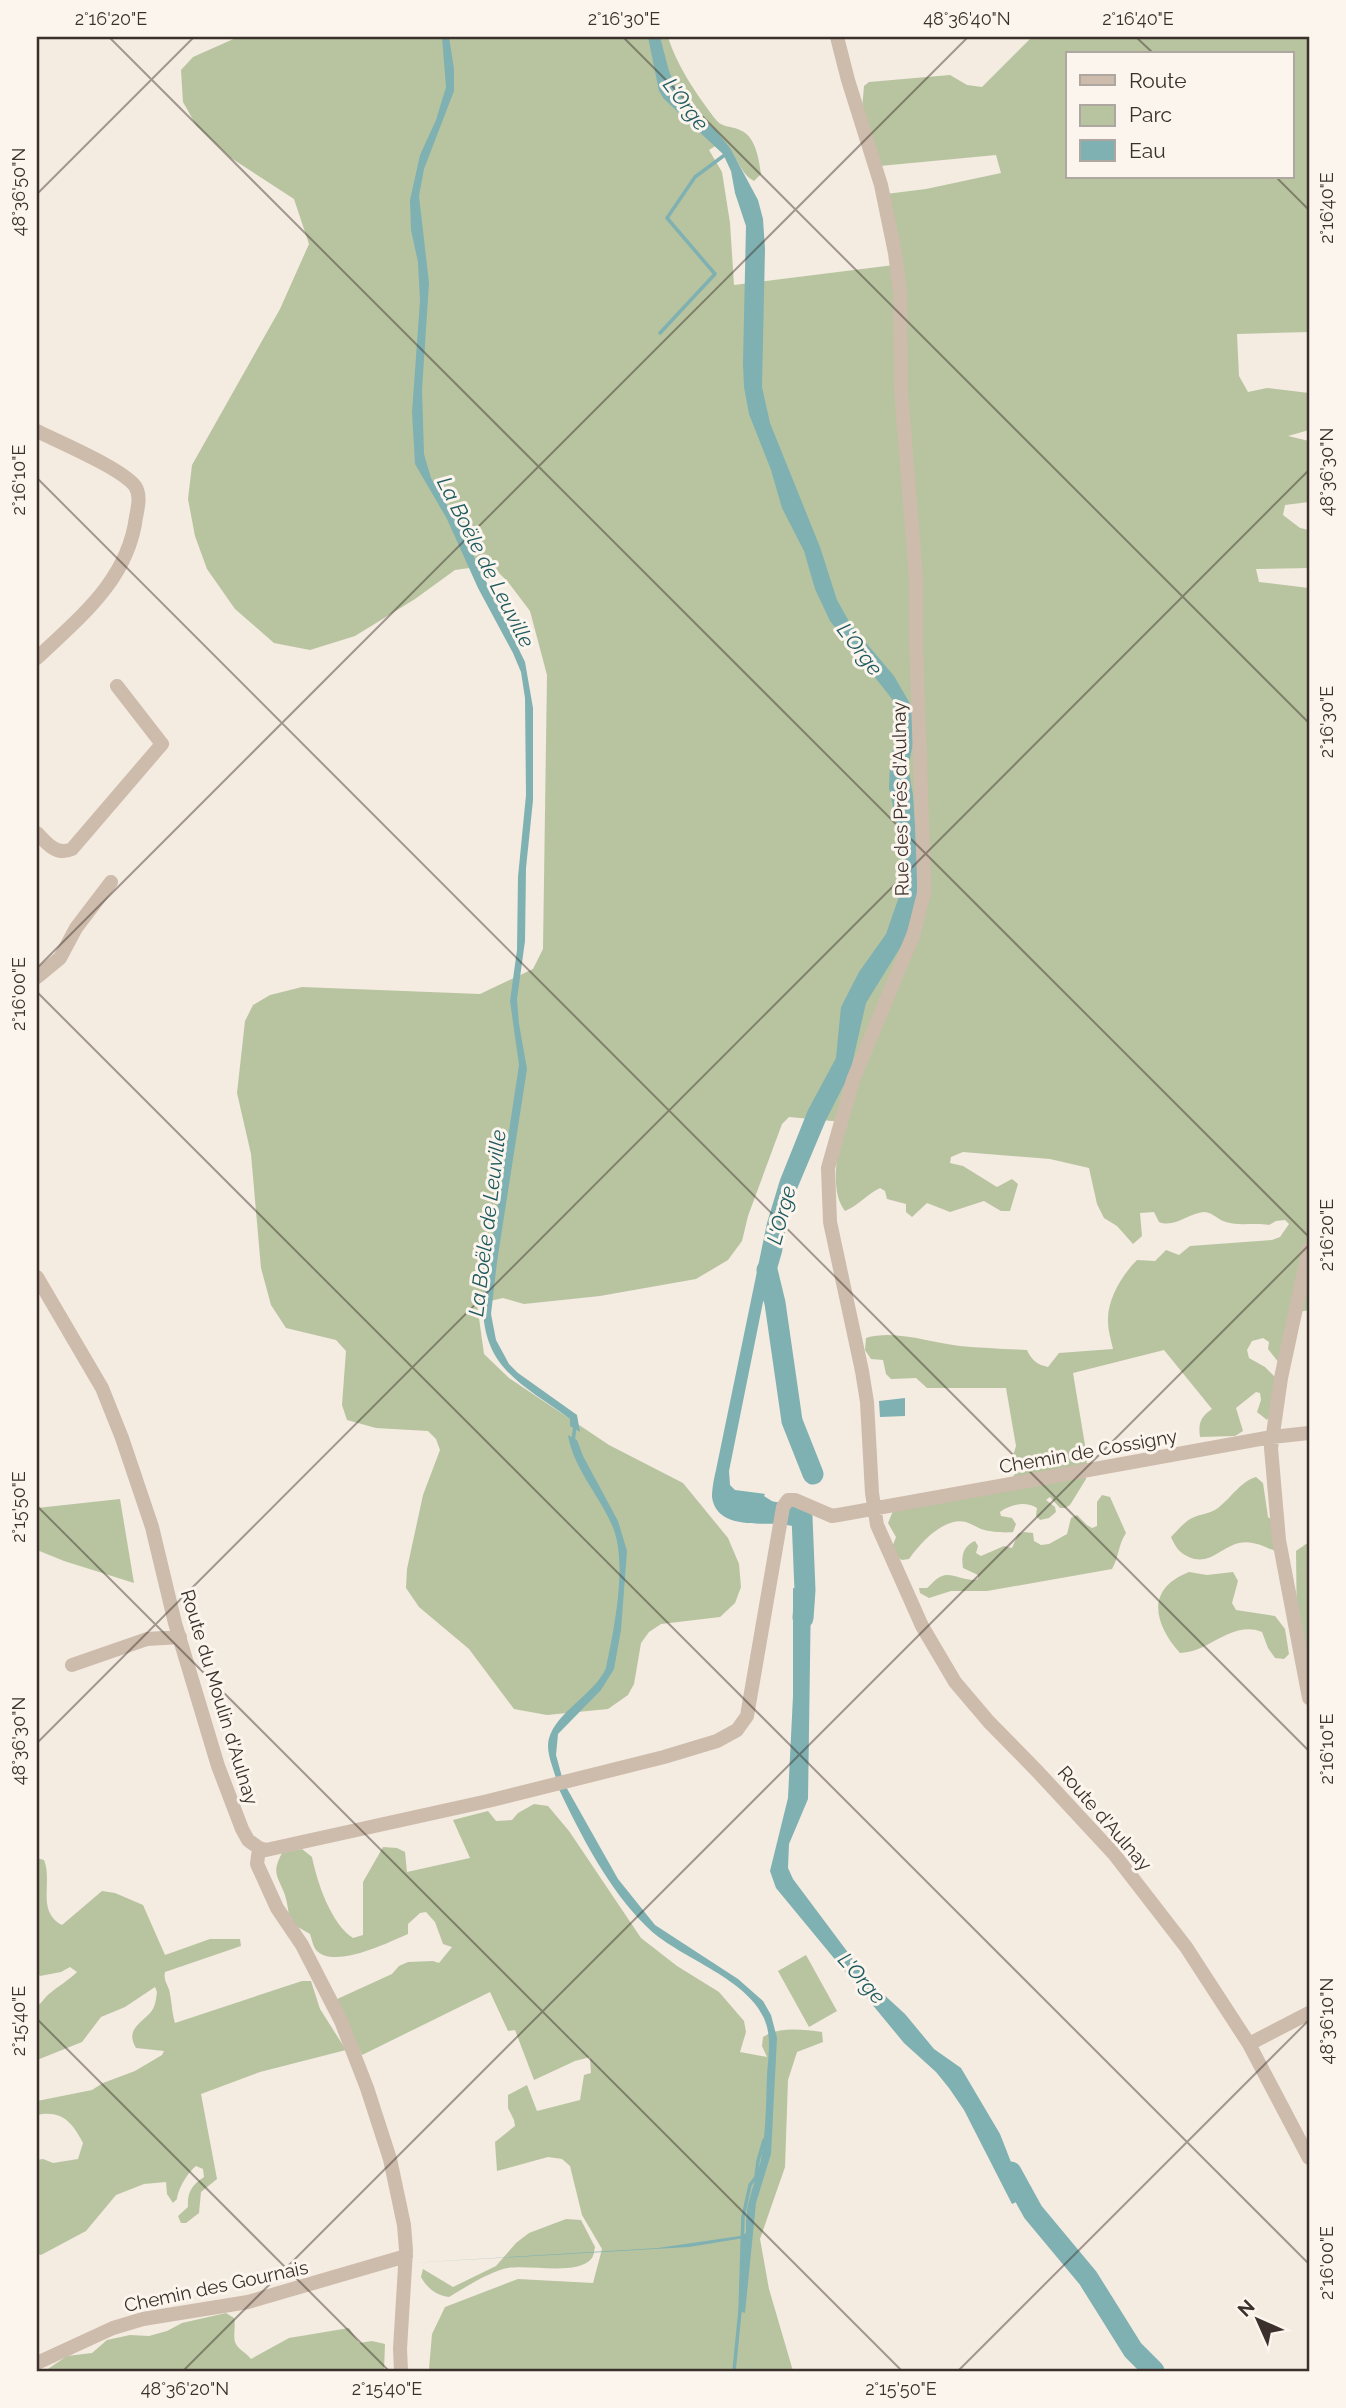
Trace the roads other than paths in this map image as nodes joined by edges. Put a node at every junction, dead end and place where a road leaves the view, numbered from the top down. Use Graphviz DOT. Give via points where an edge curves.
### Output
graph roads {
  1 [pos="837,37"];
  2 [pos="37,431"];
  3 [pos="37,658"];
  4 [pos="117,685"];
  5 [pos="37,833"];
  6 [pos="111,882"];
  7 [pos="37,977"];
  8 [pos="1309,1248"];
  9 [pos="37,1277"];
  10 [pos="1309,1433"];
  11 [pos="1272,1437"];
  12 [pos="874,1508"];
  13 [pos="180,1637"];
  14 [pos="72,1665"];
  15 [pos="1309,1698"];
  16 [pos="259,1848"];
  17 [pos="1309,2013"];
  18 [pos="1250,2044"];
  19 [pos="1309,2158"];
  20 [pos="406,2256"];
  21 [pos="39,2366"];
  22 [pos="401,2371"];
  1 -- 12 [label="street, Rue des Prés d'Aulnay" via="881,185 900,292 901,390 916,578 925,881 914,933 853,1080 828,1168 832,1233 862,1371"];
  2 -- 3 [label="street" via="123,475 139,494 122,565 111,583"];
  4 -- 5 [label="street" via="162,744 72,849 59,851"];
  6 -- 7 [label="street" via="60,958"];
  8 -- 11 [label="street"];
  9 -- 13 [label="street, Route du Moulin d'Aulnay" via="102,1388 152,1527"];
  10 -- 11 [label="street, Chemin de Cossigny"];
  11 -- 12 [label="street, Chemin de Cossigny"];
  11 -- 15 [label="street" via="1279,1541"];
  12 -- 16 [label="street, Chemin de Cossigny" via="832,1516 789,1503 780,1526 747,1716 737,1730 685,1751 570,1781 276,1849"];
  12 -- 18 [label="street, Route d'Aulnay" via="877,1525 922,1626 955,1682 1114,1854 1186,1947"];
  13 -- 14 [label="street" via="148,1639"];
  13 -- 16 [label="street, Route du Moulin d'Aulnay" via="218,1766 242,1829"];
  16 -- 20 [label="street" via="257,1864 320,1976 367,2088 390,2160"];
  17 -- 18 [label="street"];
  18 -- 19 [label="street, Route d'Aulnay"];
  20 -- 21 [label="street, Chemin des Gournais" via="248,2302 143,2319 113,2328"];
  20 -- 22 [label="street"];
}
